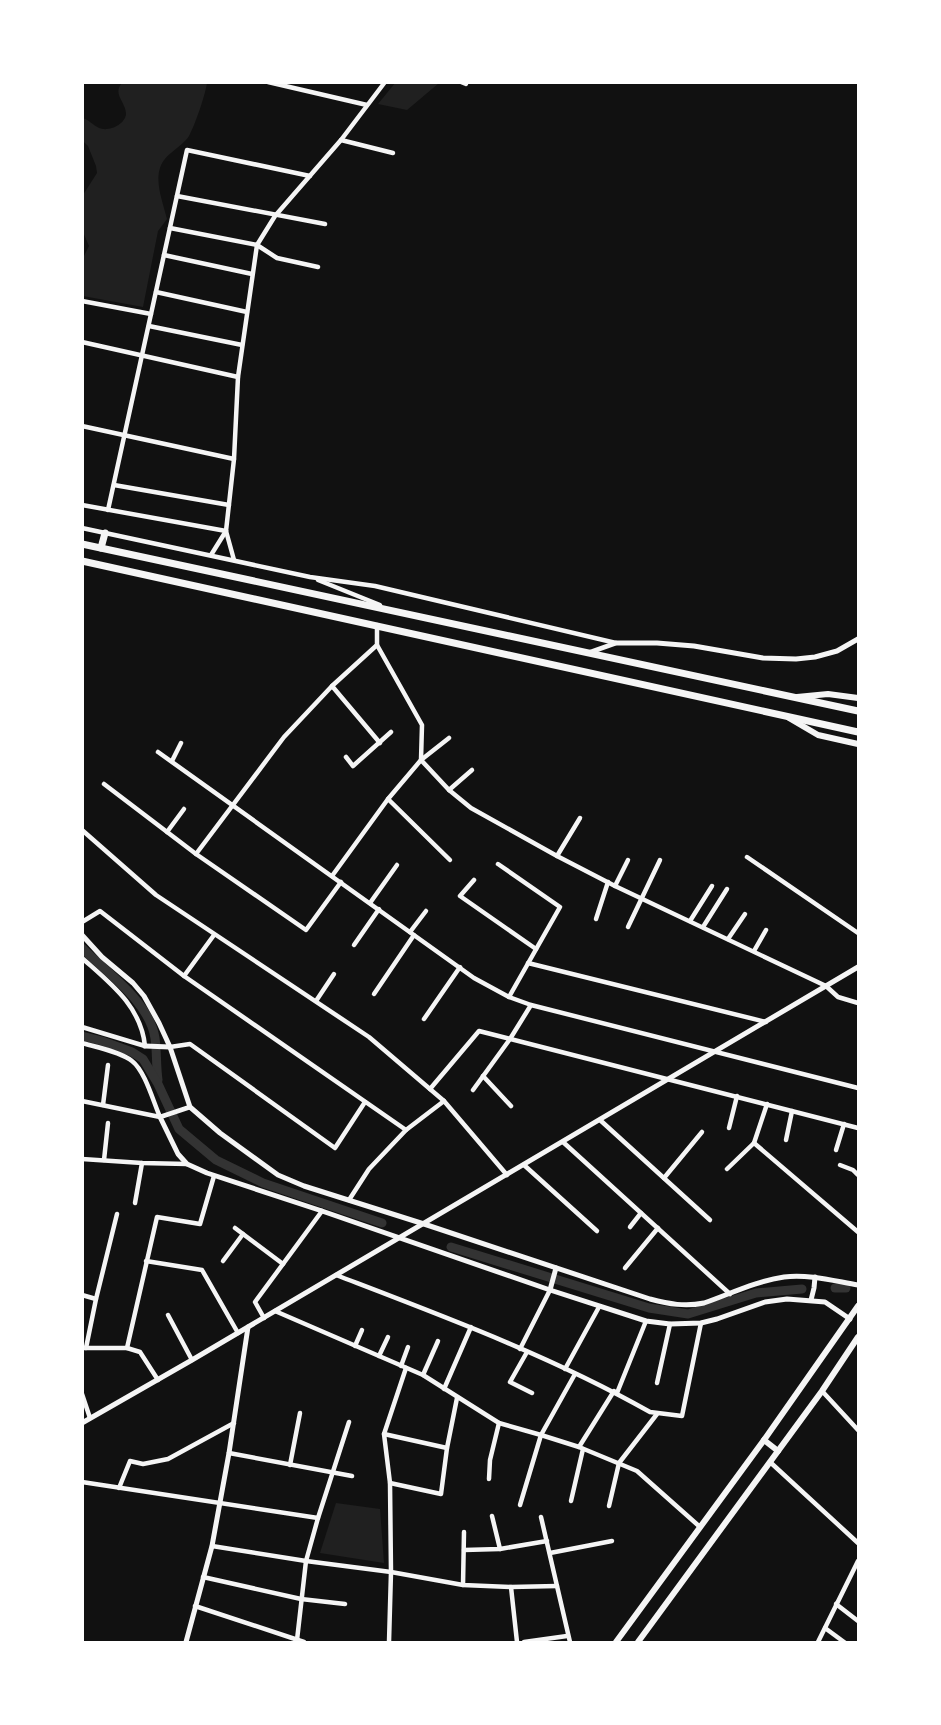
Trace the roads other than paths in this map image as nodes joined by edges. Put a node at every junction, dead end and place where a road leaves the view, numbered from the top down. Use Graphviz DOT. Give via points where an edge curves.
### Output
graph roads {
  1 [pos="268,82"];
  2 [pos="385,82"];
  3 [pos="368,105"];
  4 [pos="341,140"];
  5 [pos="393,153"];
  6 [pos="310,176"];
  7 [pos="177,196"];
  8 [pos="275,216"];
  9 [pos="325,224"];
  10 [pos="170,228"];
  11 [pos="257,245"];
  12 [pos="164,255"];
  13 [pos="318,267"];
  14 [pos="252,274"];
  15 [pos="156,292"];
  16 [pos="82,301"];
  17 [pos="246,312"];
  18 [pos="151,314"];
  19 [pos="149,326"];
  20 [pos="82,342"];
  21 [pos="242,345"];
  22 [pos="142,355"];
  23 [pos="238,377"];
  24 [pos="82,426"];
  25 [pos="124,436"];
  26 [pos="234,459"];
  27 [pos="114,485"];
  28 [pos="82,505"];
  29 [pos="229,505"];
  30 [pos="108,510"];
  31 [pos="82,528"];
  32 [pos="226,531"];
  33 [pos="105,533"];
  34 [pos="82,544"];
  35 [pos="101,548"];
  36 [pos="211,555"];
  37 [pos="234,560"];
  38 [pos="82,561"];
  39 [pos="310,577"];
  40 [pos="395,612"];
  41 [pos="377,625"];
  42 [pos="858,639"];
  43 [pos="616,643"];
  44 [pos="377,645"];
  45 [pos="587,653"];
  46 [pos="332,686"];
  47 [pos="792,697"];
  48 [pos="858,698"];
  49 [pos="858,711"];
  50 [pos="786,716"];
  51 [pos="391,732"];
  52 [pos="858,732"];
  53 [pos="449,738"];
  54 [pos="181,743"];
  55 [pos="380,743"];
  56 [pos="858,744"];
  57 [pos="158,752"];
  58 [pos="346,757"];
  59 [pos="421,760"];
  60 [pos="172,761"];
  61 [pos="472,770"];
  62 [pos="104,784"];
  63 [pos="449,790"];
  64 [pos="388,799"];
  65 [pos="233,805"];
  66 [pos="184,809"];
  67 [pos="580,818"];
  68 [pos="82,830"];
  69 [pos="167,832"];
  70 [pos="196,854"];
  71 [pos="557,856"];
  72 [pos="747,857"];
  73 [pos="450,860"];
  74 [pos="628,860"];
  75 [pos="660,860"];
  76 [pos="498,864"];
  77 [pos="397,865"];
  78 [pos="332,876"];
  79 [pos="474,880"];
  80 [pos="341,882"];
  81 [pos="608,882"];
  82 [pos="615,886"];
  83 [pos="712,886"];
  84 [pos="727,889"];
  85 [pos="640,898"];
  86 [pos="370,903"];
  87 [pos="379,909"];
  88 [pos="426,911"];
  89 [pos="745,914"];
  90 [pos="596,919"];
  91 [pos="690,921"];
  92 [pos="82,922"];
  93 [pos="628,927"];
  94 [pos="703,927"];
  95 [pos="766,930"];
  96 [pos="412,933"];
  97 [pos="858,933"];
  98 [pos="82,935"];
  99 [pos="214,935"];
  100 [pos="728,939"];
  101 [pos="354,945"];
  102 [pos="536,949"];
  103 [pos="754,951"];
  104 [pos="82,958"];
  105 [pos="528,963"];
  106 [pos="460,967"];
  107 [pos="858,967"];
  108 [pos="334,974"];
  109 [pos="184,976"];
  110 [pos="826,986"];
  111 [pos="374,994"];
  112 [pos="509,997"];
  113 [pos="316,1001"];
  114 [pos="858,1003"];
  115 [pos="531,1005"];
  116 [pos="424,1019"];
  117 [pos="766,1022"];
  118 [pos="82,1027"];
  119 [pos="510,1039"];
  120 [pos="82,1043"];
  121 [pos="145,1046"];
  122 [pos="170,1047"];
  123 [pos="717,1051"];
  124 [pos="108,1065"];
  125 [pos="483,1076"];
  126 [pos="669,1079"];
  127 [pos="858,1088"];
  128 [pos="430,1089"];
  129 [pos="473,1090"];
  130 [pos="737,1096"];
  131 [pos="82,1101"];
  132 [pos="444,1101"];
  133 [pos="365,1102"];
  134 [pos="767,1104"];
  135 [pos="103,1105"];
  136 [pos="511,1106"];
  137 [pos="190,1107"];
  138 [pos="792,1111"];
  139 [pos="160,1117"];
  140 [pos="600,1120"];
  141 [pos="108,1123"];
  142 [pos="844,1124"];
  143 [pos="729,1128"];
  144 [pos="858,1128"];
  145 [pos="406,1130"];
  146 [pos="702,1132"];
  147 [pos="786,1140"];
  148 [pos="563,1142"];
  149 [pos="754,1143"];
  150 [pos="836,1150"];
  151 [pos="82,1159"];
  152 [pos="104,1160"];
  153 [pos="142,1163"];
  154 [pos="187,1164"];
  155 [pos="524,1165"];
  156 [pos="840,1165"];
  157 [pos="727,1169"];
  158 [pos="507,1174"];
  159 [pos="858,1175"];
  160 [pos="214,1176"];
  161 [pos="664,1178"];
  162 [pos="349,1200"];
  163 [pos="135,1203"];
  164 [pos="322,1211"];
  165 [pos="641,1213"];
  166 [pos="117,1214"];
  167 [pos="710,1220"];
  168 [pos="424,1224"];
  169 [pos="630,1227"];
  170 [pos="235,1228"];
  171 [pos="658,1228"];
  172 [pos="597,1231"];
  173 [pos="858,1232"];
  174 [pos="243,1234"];
  175 [pos="400,1238"];
  176 [pos="146,1261"];
  177 [pos="223,1262"];
  178 [pos="283,1264"];
  179 [pos="556,1268"];
  180 [pos="625,1268"];
  181 [pos="336,1275"];
  182 [pos="815,1277"];
  183 [pos="858,1285"];
  184 [pos="550,1290"];
  185 [pos="730,1294"];
  186 [pos="82,1295"];
  187 [pos="96,1299"];
  188 [pos="811,1300"];
  189 [pos="598,1306"];
  190 [pos="858,1306"];
  191 [pos="275,1311"];
  192 [pos="168,1316"];
  193 [pos="264,1318"];
  194 [pos="850,1319"];
  195 [pos="646,1321"];
  196 [pos="701,1323"];
  197 [pos="670,1324"];
  198 [pos="248,1327"];
  199 [pos="471,1327"];
  200 [pos="362,1330"];
  201 [pos="238,1333"];
  202 [pos="388,1337"];
  203 [pos="858,1337"];
  204 [pos="438,1341"];
  205 [pos="355,1346"];
  206 [pos="408,1347"];
  207 [pos="84,1348"];
  208 [pos="127,1348"];
  209 [pos="520,1349"];
  210 [pos="527,1352"];
  211 [pos="379,1356"];
  212 [pos="192,1360"];
  213 [pos="403,1367"];
  214 [pos="565,1369"];
  215 [pos="575,1374"];
  216 [pos="423,1375"];
  217 [pos="158,1380"];
  218 [pos="657,1383"];
  219 [pos="444,1389"];
  220 [pos="822,1391"];
  221 [pos="616,1392"];
  222 [pos="532,1393"];
  223 [pos="82,1394"];
  224 [pos="457,1398"];
  225 [pos="300,1413"];
  226 [pos="657,1414"];
  227 [pos="90,1418"];
  228 [pos="349,1422"];
  229 [pos="82,1423"];
  230 [pos="234,1423"];
  231 [pos="499,1423"];
  232 [pos="858,1430"];
  233 [pos="384,1434"];
  234 [pos="541,1434"];
  235 [pos="764,1440"];
  236 [pos="447,1448"];
  237 [pos="581,1448"];
  238 [pos="778,1451"];
  239 [pos="229,1453"];
  240 [pos="770,1462"];
  241 [pos="619,1463"];
  242 [pos="290,1465"];
  243 [pos="334,1473"];
  244 [pos="352,1476"];
  245 [pos="489,1479"];
  246 [pos="82,1482"];
  247 [pos="390,1483"];
  248 [pos="119,1488"];
  249 [pos="571,1501"];
  250 [pos="220,1503"];
  251 [pos="520,1505"];
  252 [pos="609,1506"];
  253 [pos="492,1516"];
  254 [pos="541,1517"];
  255 [pos="318,1518"];
  256 [pos="700,1527"];
  257 [pos="464,1532"];
  258 [pos="547,1541"];
  259 [pos="612,1541"];
  260 [pos="858,1543"];
  261 [pos="212,1546"];
  262 [pos="500,1549"];
  263 [pos="464,1550"];
  264 [pos="549,1553"];
  265 [pos="306,1561"];
  266 [pos="858,1561"];
  267 [pos="391,1572"];
  268 [pos="203,1577"];
  269 [pos="463,1586"];
  270 [pos="557,1586"];
  271 [pos="511,1587"];
  272 [pos="301,1599"];
  273 [pos="345,1604"];
  274 [pos="836,1604"];
  275 [pos="195,1606"];
  276 [pos="858,1622"];
  277 [pos="825,1628"];
  278 [pos="567,1636"];
  279 [pos="297,1640"];
  280 [pos="186,1642"];
  281 [pos="303,1642"];
  282 [pos="389,1642"];
  283 [pos="517,1642"];
  284 [pos="524,1642"];
  285 [pos="570,1642"];
  286 [pos="615,1642"];
  287 [pos="638,1642"];
  288 [pos="818,1642"];
  289 [pos="844,1642"];
  1 -- 3 [label="street"];
  2 -- 3 [label="street"];
  3 -- 4 [label="street"];
  4 -- 5 [label="street"];
  4 -- 6 [label="street"];
  6 -- 7 [label="street" via="187,150"];
  6 -- 8 [label="street"];
  7 -- 8 [label="street"];
  7 -- 10 [label="street"];
  8 -- 9 [label="street"];
  8 -- 11 [label="street"];
  10 -- 11 [label="street"];
  10 -- 12 [label="street"];
  11 -- 13 [label="street" via="277,258"];
  11 -- 14 [label="street"];
  12 -- 14 [label="street"];
  12 -- 15 [label="street"];
  14 -- 17 [label="street"];
  15 -- 17 [label="street"];
  15 -- 18 [label="street"];
  16 -- 18 [label="street"];
  17 -- 21 [label="street"];
  18 -- 19 [label="street"];
  19 -- 21 [label="street"];
  19 -- 22 [label="street"];
  20 -- 22 [label="street"];
  21 -- 23 [label="street"];
  22 -- 23 [label="street"];
  22 -- 25 [label="street"];
  23 -- 26 [label="street"];
  24 -- 25 [label="street"];
  25 -- 26 [label="street"];
  25 -- 27 [label="street"];
  26 -- 29 [label="street"];
  27 -- 29 [label="street"];
  27 -- 30 [label="street"];
  28 -- 30 [label="street"];
  29 -- 32 [label="street"];
  30 -- 32 [label="street"];
  31 -- 33 [label="street"];
  32 -- 36 [label="street"];
  32 -- 37 [label="street"];
  33 -- 35 [label="highway"];
  33 -- 36 [label="street"];
  34 -- 35 [label="highway"];
  35 -- 40 [label="highway"];
  36 -- 37 [label="street"];
  37 -- 39 [label="street"];
  38 -- 41 [label="highway"];
  39 -- 40 [label="street"];
  39 -- 43 [label="street" via="375,586"];
  40 -- 45 [label="highway"];
  41 -- 44 [label="street"];
  41 -- 50 [label="highway"];
  42 -- 43 [label="street" via="837,651 796,659 763,658 694,646"];
  43 -- 45 [label="street"];
  44 -- 46 [label="street"];
  44 -- 59 [label="street" via="423,725"];
  45 -- 47 [label="highway"];
  46 -- 55 [label="street"];
  46 -- 65 [label="street" via="284,737"];
  47 -- 48 [label="main road" via="828,693"];
  47 -- 49 [label="highway"];
  50 -- 52 [label="highway"];
  50 -- 56 [label="main road" via="818,735"];
  51 -- 55 [label="street"];
  53 -- 59 [label="street"];
  54 -- 60 [label="street"];
  55 -- 58 [label="street" via="353,766"];
  57 -- 60 [label="street"];
  59 -- 63 [label="street"];
  59 -- 64 [label="street"];
  60 -- 65 [label="street"];
  61 -- 63 [label="street"];
  62 -- 69 [label="street"];
  63 -- 71 [label="street" via="471,808"];
  64 -- 73 [label="street"];
  64 -- 78 [label="street"];
  65 -- 70 [label="street"];
  65 -- 78 [label="street"];
  66 -- 69 [label="street"];
  67 -- 71 [label="street"];
  68 -- 99 [label="street" via="156,895"];
  69 -- 70 [label="street"];
  70 -- 80 [label="street" via="306,930"];
  71 -- 81 [label="street"];
  72 -- 97 [label="street"];
  74 -- 82 [label="street"];
  75 -- 85 [label="street"];
  76 -- 102 [label="street" via="560,907"];
  77 -- 86 [label="street"];
  78 -- 80 [label="street"];
  79 -- 102 [label="street" via="460,896"];
  80 -- 86 [label="street"];
  81 -- 82 [label="street"];
  81 -- 90 [label="street"];
  82 -- 85 [label="street"];
  83 -- 91 [label="street"];
  84 -- 94 [label="street"];
  85 -- 91 [label="street"];
  85 -- 93 [label="street"];
  86 -- 87 [label="street"];
  87 -- 96 [label="street"];
  87 -- 101 [label="street"];
  88 -- 96 [label="street"];
  89 -- 100 [label="street"];
  91 -- 94 [label="street"];
  92 -- 109 [label="street" via="100,911"];
  94 -- 100 [label="street"];
  95 -- 103 [label="street"];
  96 -- 106 [label="street"];
  96 -- 111 [label="street"];
  98 -- 122 [label="street" via="133,982"];
  99 -- 109 [label="street"];
  99 -- 113 [label="street"];
  100 -- 103 [label="street"];
  102 -- 105 [label="street"];
  103 -- 110 [label="street"];
  104 -- 121 [label="street" via="124,997 139,1019"];
  105 -- 112 [label="street"];
  105 -- 117 [label="street"];
  106 -- 112 [label="street"];
  106 -- 116 [label="street"];
  107 -- 110 [label="street"];
  108 -- 113 [label="street"];
  109 -- 133 [label="street"];
  110 -- 114 [label="street" via="838,997"];
  110 -- 117 [label="street"];
  112 -- 115 [label="street"];
  113 -- 128 [label="street" via="369,1037"];
  115 -- 119 [label="street"];
  115 -- 123 [label="street"];
  117 -- 123 [label="street"];
  118 -- 121 [label="street"];
  119 -- 125 [label="street"];
  119 -- 126 [label="street"];
  119 -- 128 [label="street" via="479,1031"];
  120 -- 139 [label="street" via="133,1061"];
  121 -- 122 [label="street"];
  122 -- 133 [label="street" via="190,1044 335,1148"];
  122 -- 137 [label="street"];
  123 -- 126 [label="street"];
  123 -- 127 [label="street"];
  124 -- 135 [label="street"];
  125 -- 129 [label="street"];
  125 -- 136 [label="street"];
  126 -- 130 [label="street"];
  126 -- 140 [label="street"];
  128 -- 132 [label="street"];
  130 -- 134 [label="street"];
  130 -- 143 [label="street"];
  131 -- 135 [label="street"];
  132 -- 145 [label="street"];
  132 -- 158 [label="street"];
  133 -- 145 [label="street"];
  134 -- 138 [label="street"];
  134 -- 149 [label="street"];
  135 -- 139 [label="street"];
  137 -- 139 [label="street"];
  137 -- 162 [label="street" via="278,1175"];
  138 -- 142 [label="street"];
  138 -- 147 [label="street"];
  139 -- 154 [label="street"];
  140 -- 148 [label="street"];
  140 -- 161 [label="street"];
  141 -- 152 [label="street"];
  142 -- 144 [label="street"];
  142 -- 150 [label="street"];
  145 -- 162 [label="street" via="369,1169"];
  146 -- 161 [label="street"];
  148 -- 155 [label="street"];
  148 -- 165 [label="street"];
  149 -- 157 [label="street"];
  149 -- 173 [label="street"];
  151 -- 152 [label="street"];
  152 -- 153 [label="street"];
  153 -- 154 [label="street"];
  153 -- 163 [label="street"];
  154 -- 160 [label="street"];
  155 -- 158 [label="street"];
  155 -- 172 [label="street"];
  156 -- 159 [label="street"];
  158 -- 168 [label="street"];
  160 -- 164 [label="street"];
  160 -- 176 [label="street" via="200,1224 157,1217"];
  161 -- 167 [label="street"];
  162 -- 168 [label="street"];
  164 -- 175 [label="street"];
  164 -- 178 [label="street"];
  165 -- 169 [label="street"];
  165 -- 171 [label="street"];
  166 -- 187 [label="street"];
  168 -- 175 [label="street"];
  168 -- 179 [label="street"];
  170 -- 174 [label="street"];
  171 -- 180 [label="street"];
  171 -- 185 [label="street"];
  174 -- 177 [label="street"];
  174 -- 178 [label="street"];
  175 -- 181 [label="street"];
  175 -- 184 [label="street"];
  176 -- 201 [label="street" via="201,1270"];
  176 -- 208 [label="street"];
  178 -- 193 [label="street" via="255,1302"];
  179 -- 184 [label="street"];
  179 -- 185 [label="street" via="673,1305 693,1305"];
  181 -- 191 [label="street"];
  181 -- 199 [label="street"];
  182 -- 183 [label="street"];
  182 -- 185 [label="street" via="764,1281"];
  182 -- 188 [label="street"];
  184 -- 189 [label="street"];
  184 -- 209 [label="street"];
  186 -- 187 [label="street"];
  187 -- 207 [label="street"];
  188 -- 194 [label="street" via="825,1302"];
  188 -- 196 [label="street" via="765,1302"];
  189 -- 195 [label="street"];
  189 -- 214 [label="street"];
  190 -- 194 [label="main road"];
  191 -- 193 [label="street"];
  191 -- 205 [label="street"];
  192 -- 212 [label="street"];
  193 -- 198 [label="street"];
  194 -- 235 [label="main road"];
  195 -- 197 [label="street"];
  195 -- 221 [label="street"];
  196 -- 197 [label="street"];
  196 -- 226 [label="street" via="682,1416"];
  197 -- 218 [label="street"];
  198 -- 201 [label="street"];
  198 -- 230 [label="street"];
  199 -- 209 [label="street"];
  199 -- 219 [label="street"];
  200 -- 205 [label="street"];
  201 -- 212 [label="street"];
  202 -- 211 [label="street"];
  203 -- 220 [label="main road"];
  204 -- 216 [label="street"];
  205 -- 211 [label="street"];
  206 -- 213 [label="street"];
  207 -- 208 [label="street"];
  208 -- 217 [label="street" via="141,1352"];
  209 -- 210 [label="street"];
  210 -- 214 [label="street"];
  210 -- 222 [label="street" via="510,1382"];
  211 -- 213 [label="street"];
  212 -- 217 [label="street"];
  213 -- 216 [label="street"];
  213 -- 233 [label="street"];
  214 -- 215 [label="street"];
  215 -- 221 [label="street"];
  215 -- 234 [label="street"];
  216 -- 219 [label="street"];
  217 -- 227 [label="street"];
  219 -- 224 [label="street"];
  220 -- 232 [label="street"];
  220 -- 238 [label="main road"];
  221 -- 226 [label="street"];
  221 -- 237 [label="street"];
  223 -- 227 [label="street"];
  224 -- 231 [label="street"];
  224 -- 236 [label="street"];
  225 -- 242 [label="street"];
  226 -- 241 [label="street"];
  227 -- 229 [label="street"];
  228 -- 243 [label="street"];
  230 -- 239 [label="street"];
  230 -- 248 [label="street" via="168,1459 143,1464 130,1461"];
  231 -- 234 [label="street"];
  231 -- 245 [label="street"];
  233 -- 236 [label="street"];
  233 -- 247 [label="street"];
  234 -- 237 [label="street"];
  234 -- 251 [label="street"];
  235 -- 238 [label="main road"];
  235 -- 256 [label="main road"];
  236 -- 247 [label="street" via="441,1494"];
  237 -- 241 [label="street"];
  237 -- 249 [label="street"];
  238 -- 240 [label="main road"];
  239 -- 242 [label="street"];
  239 -- 250 [label="street"];
  240 -- 260 [label="street"];
  240 -- 287 [label="main road"];
  241 -- 252 [label="street"];
  241 -- 256 [label="street" via="637,1471"];
  242 -- 243 [label="street"];
  243 -- 244 [label="street"];
  243 -- 255 [label="street"];
  246 -- 248 [label="street"];
  247 -- 267 [label="street"];
  248 -- 250 [label="street"];
  250 -- 255 [label="street"];
  250 -- 261 [label="street"];
  253 -- 262 [label="street"];
  254 -- 258 [label="street"];
  255 -- 265 [label="street"];
  256 -- 286 [label="main road"];
  257 -- 263 [label="street"];
  258 -- 262 [label="street"];
  258 -- 264 [label="street"];
  259 -- 264 [label="street"];
  261 -- 265 [label="street"];
  261 -- 268 [label="street"];
  262 -- 263 [label="street"];
  263 -- 269 [label="street"];
  264 -- 270 [label="street"];
  265 -- 267 [label="street"];
  265 -- 272 [label="street"];
  266 -- 274 [label="street"];
  267 -- 269 [label="street"];
  267 -- 282 [label="street"];
  268 -- 272 [label="street"];
  268 -- 275 [label="street"];
  269 -- 271 [label="street"];
  270 -- 271 [label="street"];
  270 -- 278 [label="street"];
  271 -- 283 [label="street"];
  272 -- 273 [label="street"];
  272 -- 279 [label="street"];
  274 -- 276 [label="street"];
  274 -- 277 [label="street"];
  275 -- 279 [label="street"];
  275 -- 280 [label="street"];
  277 -- 288 [label="street"];
  277 -- 289 [label="street"];
  278 -- 284 [label="street"];
  278 -- 285 [label="street"];
  279 -- 281 [label="street"];
}
